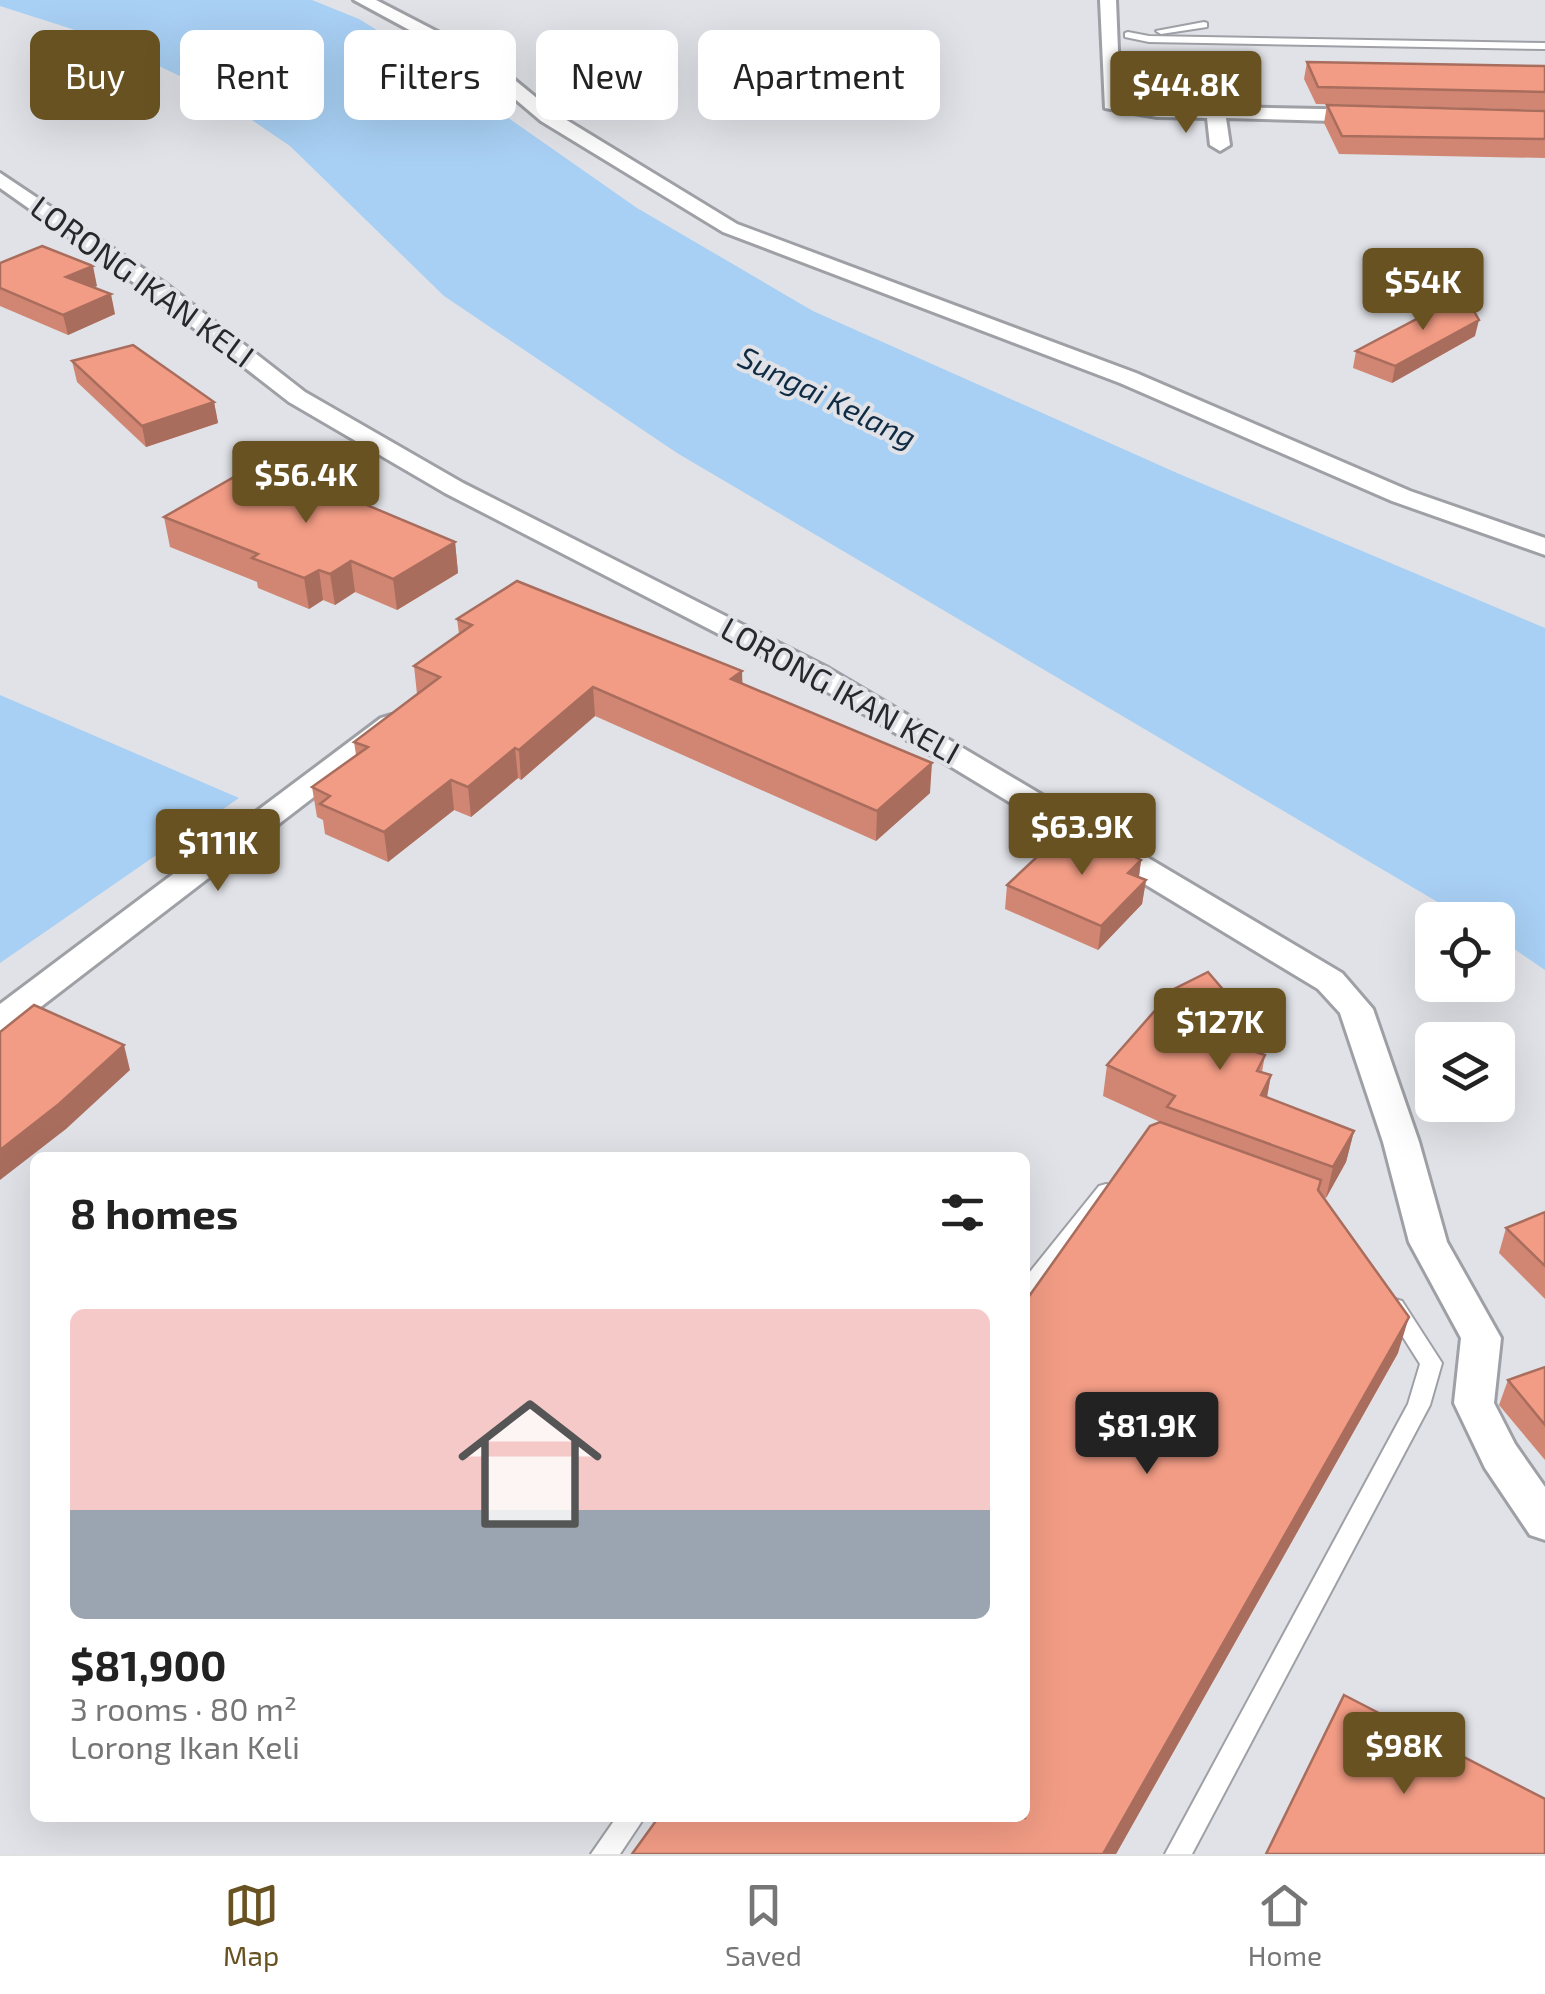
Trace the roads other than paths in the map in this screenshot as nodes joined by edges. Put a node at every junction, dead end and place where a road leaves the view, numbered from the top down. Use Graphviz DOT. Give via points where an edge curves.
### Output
graph roads {
  1 [pos="362,0"];
  2 [pos="1108,0"];
  3 [pos="1204,25"];
  4 [pos="1120,35"];
  5 [pos="1545,46"];
  6 [pos="1211,81"];
  7 [pos="1217,113"];
  8 [pos="1390,116"];
  9 [pos="1220,145"];
  10 [pos="0,179"];
  11 [pos="1545,547"];
  12 [pos="399,718"];
  13 [pos="0,1021"];
  14 [pos="1122,1170"];
  15 [pos="1030,1286"];
  16 [pos="1389,1296"];
  17 [pos="1545,1522"];
  18 [pos="629,1822"];
  19 [pos="604,1854"];
  20 [pos="1178,1854"];
  1 -- 11 [label="street" via="482,62 548,118 730,228 1128,378 1401,496"];
  2 -- 4 [label="street"];
  3 -- 4 [label="lane"];
  4 -- 5 [label="lane"];
  4 -- 7 [label="street" via="1111,104"];
  6 -- 7 [label="street"];
  7 -- 8 [label="street"];
  7 -- 9 [label="street"];
  10 -- 17 [label="street, LORONG IKAN KELI" via="297,396 454,488 818,674 1330,981 1356,1008 1428,1242 1482,1338 1474,1403"];
  12 -- 13 [label="street"];
  14 -- 15 [label="lane"];
  16 -- 20 [label="lane" via="1431,1363 1419,1404"];
  18 -- 19 [label="lane"];
}
